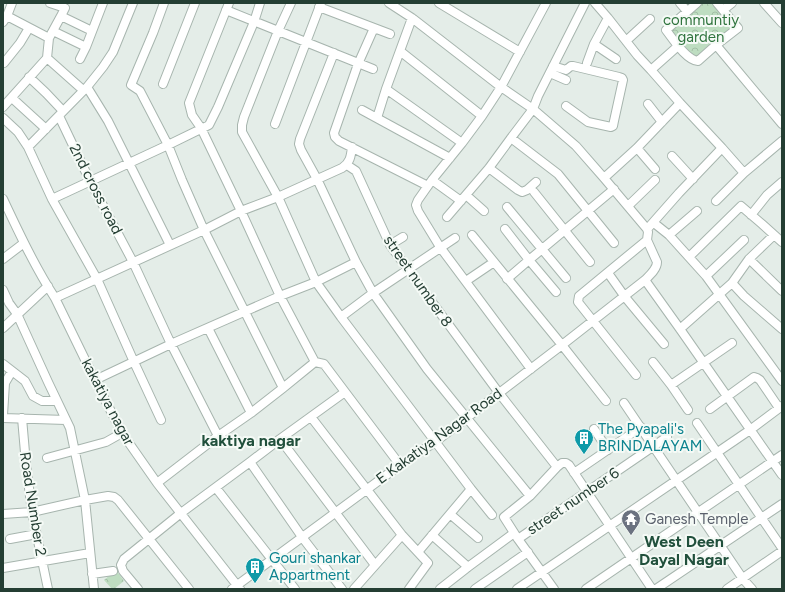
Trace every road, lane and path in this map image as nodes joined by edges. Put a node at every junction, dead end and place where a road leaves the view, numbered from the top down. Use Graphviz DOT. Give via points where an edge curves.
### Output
graph roads {
  1 [pos="103,3"];
  2 [pos="133,3"];
  3 [pos="164,3"];
  4 [pos="195,3"];
  5 [pos="260,3"];
  6 [pos="291,3"];
  7 [pos="389,3"];
  8 [pos="439,3"];
  9 [pos="546,3"];
  10 [pos="585,3"];
  11 [pos="596,3"];
  12 [pos="680,3"];
  13 [pos="697,3"];
  14 [pos="717,3"];
  15 [pos="732,3"];
  16 [pos="764,3"];
  17 [pos="10,4"];
  18 [pos="55,4"];
  19 [pos="320,5"];
  20 [pos="227,6"];
  21 [pos="723,10"];
  22 [pos="687,12"];
  23 [pos="61,16"];
  24 [pos="412,18"];
  25 [pos="608,18"];
  26 [pos="5,19"];
  27 [pos="650,19"];
  28 [pos="254,22"];
  29 [pos="782,23"];
  30 [pos="29,28"];
  31 [pos="374,28"];
  32 [pos="92,31"];
  33 [pos="278,31"];
  34 [pos="390,34"];
  35 [pos="51,35"];
  36 [pos="626,40"];
  37 [pos="307,42"];
  38 [pos="594,44"];
  39 [pos="716,45"];
  40 [pos="86,46"];
  41 [pos="678,46"];
  42 [pos="400,51"];
  43 [pos="520,52"];
  44 [pos="334,53"];
  45 [pos="47,58"];
  46 [pos="80,59"];
  47 [pos="616,59"];
  48 [pos="4,63"];
  49 [pos="586,63"];
  50 [pos="358,64"];
  51 [pos="373,69"];
  52 [pos="551,69"];
  53 [pos="651,70"];
  54 [pos="29,77"];
  55 [pos="566,80"];
  56 [pos="163,84"];
  57 [pos="501,87"];
  58 [pos="85,89"];
  59 [pos="386,89"];
  60 [pos="12,98"];
  61 [pos="680,103"];
  62 [pos="648,104"];
  63 [pos="566,106"];
  64 [pos="3,107"];
  65 [pos="533,109"];
  66 [pos="362,110"];
  67 [pos="61,114"];
  68 [pos="482,116"];
  69 [pos="3,118"];
  70 [pos="377,118"];
  71 [pos="662,122"];
  72 [pos="275,124"];
  73 [pos="782,124"];
  74 [pos="201,128"];
  75 [pos="46,129"];
  76 [pos="511,138"];
  77 [pos="782,142"];
  78 [pos="462,143"];
  79 [pos="168,145"];
  80 [pos="28,147"];
  81 [pos="352,147"];
  82 [pos="637,148"];
  83 [pos="722,148"];
  84 [pos="672,156"];
  85 [pos="450,158"];
  86 [pos="129,163"];
  87 [pos="347,165"];
  88 [pos="489,168"];
  89 [pos="655,169"];
  90 [pos="744,173"];
  91 [pos="604,178"];
  92 [pos="318,179"];
  93 [pos="693,179"];
  94 [pos="655,180"];
  95 [pos="90,181"];
  96 [pos="536,182"];
  97 [pos="782,182"];
  98 [pos="430,183"];
  99 [pos="614,189"];
  100 [pos="534,192"];
  101 [pos="278,197"];
  102 [pos="463,198"];
  103 [pos="3,199"];
  104 [pos="52,199"];
  105 [pos="716,201"];
  106 [pos="628,206"];
  107 [pos="507,207"];
  108 [pos="588,210"];
  109 [pos="241,211"];
  110 [pos="484,211"];
  111 [pos="697,211"];
  112 [pos="751,215"];
  113 [pos="448,217"];
  114 [pos="654,223"];
  115 [pos="505,229"];
  116 [pos="204,230"];
  117 [pos="565,230"];
  118 [pos="646,230"];
  119 [pos="472,235"];
  120 [pos="670,235"];
  121 [pos="774,235"];
  122 [pos="403,237"];
  123 [pos="454,238"];
  124 [pos="647,240"];
  125 [pos="744,240"];
  126 [pos="614,242"];
  127 [pos="782,242"];
  128 [pos="24,244"];
  129 [pos="390,244"];
  130 [pos="170,245"];
  131 [pos="440,247"];
  132 [pos="542,249"];
  133 [pos="689,257"];
  134 [pos="3,259"];
  135 [pos="749,259"];
  136 [pos="529,260"];
  137 [pos="133,262"];
  138 [pos="356,262"];
  139 [pos="494,262"];
  140 [pos="590,262"];
  141 [pos="408,270"];
  142 [pos="608,273"];
  143 [pos="706,276"];
  144 [pos="566,278"];
  145 [pos="97,279"];
  146 [pos="507,279"];
  147 [pos="645,280"];
  148 [pos="466,281"];
  149 [pos="316,282"];
  150 [pos="732,283"];
  151 [pos="48,286"];
  152 [pos="3,290"];
  153 [pos="782,291"];
  154 [pos="556,292"];
  155 [pos="373,293"];
  156 [pos="720,293"];
  157 [pos="280,296"];
  158 [pos="625,297"];
  159 [pos="55,298"];
  160 [pos="245,312"];
  161 [pos="17,314"];
  162 [pos="341,317"];
  163 [pos="593,320"];
  164 [pos="3,328"];
  165 [pos="208,328"];
  166 [pos="680,329"];
  167 [pos="782,329"];
  168 [pos="732,343"];
  169 [pos="171,344"];
  170 [pos="664,344"];
  171 [pos="562,345"];
  172 [pos="134,362"];
  173 [pos="315,362"];
  174 [pos="653,362"];
  175 [pos="704,363"];
  176 [pos="3,364"];
  177 [pos="530,369"];
  178 [pos="12,371"];
  179 [pos="636,375"];
  180 [pos="95,380"];
  181 [pos="782,380"];
  182 [pos="671,384"];
  183 [pos="283,388"];
  184 [pos="345,392"];
  185 [pos="499,393"];
  186 [pos="727,397"];
  187 [pos="57,401"];
  188 [pos="606,401"];
  189 [pos="624,403"];
  190 [pos="781,407"];
  191 [pos="710,409"];
  192 [pos="688,410"];
  193 [pos="251,412"];
  194 [pos="3,416"];
  195 [pos="311,416"];
  196 [pos="22,418"];
  197 [pos="466,418"];
  198 [pos="66,420"];
  199 [pos="161,420"];
  200 [pos="697,423"];
  201 [pos="641,427"];
  202 [pos="594,429"];
  203 [pos="750,430"];
  204 [pos="122,433"];
  205 [pos="218,436"];
  206 [pos="667,437"];
  207 [pos="280,438"];
  208 [pos="435,442"];
  209 [pos="654,446"];
  210 [pos="74,450"];
  211 [pos="608,450"];
  212 [pos="717,452"];
  213 [pos="782,455"];
  214 [pos="47,458"];
  215 [pos="250,462"];
  216 [pos="773,462"];
  217 [pos="400,465"];
  218 [pos="557,467"];
  219 [pos="574,473"];
  220 [pos="782,475"];
  221 [pos="677,480"];
  222 [pos="157,483"];
  223 [pos="739,484"];
  224 [pos="216,488"];
  225 [pos="471,489"];
  226 [pos="367,490"];
  227 [pos="586,492"];
  228 [pos="530,496"];
  229 [pos="85,500"];
  230 [pos="782,504"];
  231 [pos="32,512"];
  232 [pos="335,512"];
  233 [pos="698,512"];
  234 [pos="181,513"];
  235 [pos="3,514"];
  236 [pos="450,514"];
  237 [pos="492,515"];
  238 [pos="762,518"];
  239 [pos="609,525"];
  240 [pos="37,534"];
  241 [pos="432,535"];
  242 [pos="402,536"];
  243 [pos="516,536"];
  244 [pos="302,537"];
  245 [pos="478,538"];
  246 [pos="10,539"];
  247 [pos="149,539"];
  248 [pos="721,545"];
  249 [pos="782,548"];
  250 [pos="782,551"];
  251 [pos="418,552"];
  252 [pos="528,552"];
  253 [pos="90,553"];
  254 [pos="631,558"];
  255 [pos="272,560"];
  256 [pos="42,561"];
  257 [pos="375,566"];
  258 [pos="468,567"];
  259 [pos="3,568"];
  260 [pos="113,571"];
  261 [pos="542,572"];
  262 [pos="92,574"];
  263 [pos="743,579"];
  264 [pos="451,586"];
  265 [pos="237,588"];
  266 [pos="48,589"];
  267 [pos="94,589"];
  268 [pos="138,589"];
  269 [pos="189,589"];
  270 [pos="295,589"];
  271 [pos="342,589"];
  272 [pos="354,589"];
  273 [pos="409,589"];
  274 [pos="440,589"];
  275 [pos="474,589"];
  276 [pos="517,589"];
  277 [pos="554,589"];
  278 [pos="586,589"];
  279 [pos="652,589"];
  280 [pos="656,589"];
  281 [pos="728,589"];
  282 [pos="752,589"];
  1 -- 32 [label="street"];
  2 -- 58 [label="street" via="113,52"];
  3 -- 79 [label="street" via="131,85 140,91"];
  4 -- 56 [label="street"];
  5 -- 28 [label="street"];
  6 -- 33 [label="street"];
  7 -- 24 [label="street"];
  8 -- 43 [label="street"];
  9 -- 43 [label="street"];
  10 -- 52 [label="street"];
  11 -- 25 [label="street"];
  12 -- 22 [label="street"];
  13 -- 22 [label="street"];
  14 -- 21 [label="street"];
  15 -- 21 [label="street"];
  16 -- 29 [label="street"];
  17 -- 26 [label="street"];
  18 -- 23 [label="street" via="65,8"];
  19 -- 31 [label="street"];
  19 -- 37 [label="street"];
  20 -- 28 [label="street"];
  20 -- 74 [label="street" via="189,103 192,115"];
  21 -- 39 [label="street" via="738,28"];
  22 -- 41 [label="street" via="666,30"];
  23 -- 32 [label="street"];
  23 -- 35 [label="street"];
  24 -- 42 [label="street"];
  24 -- 57 [label="street"];
  25 -- 36 [label="street"];
  25 -- 38 [label="street"];
  26 -- 30 [label="street"];
  27 -- 36 [label="street"];
  28 -- 33 [label="street"];
  28 -- 74 [label="street" via="218,107 208,125"];
  30 -- 35 [label="street"];
  30 -- 48 [label="street"];
  31 -- 34 [label="street"];
  31 -- 50 [label="street"];
  32 -- 40 [label="street"];
  33 -- 37 [label="street"];
  33 -- 101 [label="street" via="247,110 242,132"];
  35 -- 40 [label="street"];
  35 -- 45 [label="street"];
  36 -- 53 [label="street"];
  37 -- 44 [label="street"];
  37 -- 72 [label="street"];
  38 -- 47 [label="street"];
  38 -- 49 [label="street"];
  39 -- 41 [label="street" via="698,61 691,59"];
  39 -- 73 [label="street"];
  40 -- 46 [label="street"];
  41 -- 53 [label="street"];
  42 -- 59 [label="street"];
  42 -- 68 [label="street"];
  43 -- 57 [label="street"];
  44 -- 50 [label="street"];
  44 -- 92 [label="street" via="299,144"];
  45 -- 54 [label="street"];
  45 -- 58 [label="street"];
  50 -- 51 [label="street"];
  50 -- 81 [label="street" via="334,133 339,141"];
  52 -- 55 [label="street"];
  52 -- 63 [label="street" via="566,70 573,66 623,80 613,126 588,122"];
  52 -- 65 [label="street"];
  53 -- 61 [label="street"];
  54 -- 60 [label="street"];
  54 -- 67 [label="street, 2nd cross road" via="46,93"];
  57 -- 65 [label="street"];
  57 -- 68 [label="street"];
  58 -- 67 [label="street"];
  58 -- 86 [label="street" via="108,121"];
  59 -- 70 [label="street"];
  59 -- 78 [label="street"];
  60 -- 64 [label="street"];
  60 -- 75 [label="street"];
  61 -- 71 [label="street"];
  61 -- 83 [label="street"];
  62 -- 71 [label="street"];
  65 -- 76 [label="street"];
  65 -- 91 [label="street" via="576,146"];
  66 -- 70 [label="street"];
  67 -- 75 [label="street"];
  67 -- 95 [label="street, 2nd cross road"];
  68 -- 78 [label="street"];
  69 -- 80 [label="street" via="18,132"];
  70 -- 85 [label="street"];
  71 -- 82 [label="street"];
  74 -- 79 [label="street"];
  74 -- 109 [label="street"];
  75 -- 80 [label="street"];
  76 -- 88 [label="street"];
  76 -- 108 [label="street" via="558,174"];
  77 -- 90 [label="street"];
  78 -- 85 [label="street"];
  79 -- 86 [label="street"];
  79 -- 116 [label="street"];
  80 -- 104 [label="street"];
  81 -- 87 [label="street"];
  81 -- 98 [label="street"];
  82 -- 89 [label="street"];
  82 -- 91 [label="street"];
  83 -- 90 [label="street"];
  83 -- 93 [label="street"];
  84 -- 93 [label="street"];
  85 -- 98 [label="street"];
  86 -- 95 [label="street"];
  86 -- 130 [label="street"];
  87 -- 92 [label="street"];
  87 -- 129 [label="street, street number 8" via="356,171"];
  88 -- 96 [label="street" via="522,192"];
  88 -- 102 [label="street"];
  90 -- 105 [label="street"];
  91 -- 99 [label="street"];
  92 -- 101 [label="street"];
  92 -- 138 [label="street"];
  93 -- 114 [label="street"];
  94 -- 106 [label="street"];
  95 -- 104 [label="street"];
  95 -- 137 [label="street, 2nd cross road"];
  97 -- 112 [label="street" via="767,195"];
  98 -- 102 [label="street"];
  98 -- 131 [label="street" via="416,205"];
  99 -- 106 [label="street"];
  99 -- 108 [label="street"];
  100 -- 117 [label="street"];
  101 -- 109 [label="street"];
  101 -- 149 [label="street"];
  102 -- 110 [label="street"];
  102 -- 113 [label="street"];
  103 -- 128 [label="street, kakatiya nagar"];
  104 -- 145 [label="street"];
  106 -- 118 [label="street"];
  107 -- 132 [label="street"];
  108 -- 117 [label="street"];
  108 -- 126 [label="street"];
  109 -- 116 [label="street"];
  109 -- 157 [label="street"];
  111 -- 120 [label="street"];
  112 -- 121 [label="street"];
  112 -- 133 [label="street" via="741,206"];
  114 -- 118 [label="street"];
  114 -- 120 [label="street"];
  115 -- 136 [label="street"];
  116 -- 130 [label="street"];
  116 -- 160 [label="street"];
  117 -- 132 [label="street"];
  117 -- 140 [label="street"];
  118 -- 124 [label="street"];
  119 -- 139 [label="street"];
  120 -- 133 [label="street"];
  121 -- 127 [label="street"];
  121 -- 135 [label="street"];
  122 -- 129 [label="street"];
  123 -- 131 [label="street"];
  124 -- 142 [label="street"];
  124 -- 147 [label="street, E Kakatiya Nagar Road" via="657,265"];
  125 -- 143 [label="street"];
  128 -- 134 [label="street"];
  128 -- 151 [label="street, kakatiya nagar"];
  129 -- 141 [label="street, street number 8"];
  130 -- 137 [label="street"];
  131 -- 141 [label="street"];
  131 -- 148 [label="street"];
  132 -- 136 [label="street"];
  132 -- 144 [label="street"];
  133 -- 143 [label="street"];
  135 -- 150 [label="street"];
  135 -- 153 [label="street"];
  136 -- 146 [label="street"];
  136 -- 154 [label="street"];
  137 -- 145 [label="street"];
  137 -- 169 [label="street, 2nd cross road"];
  138 -- 149 [label="street"];
  138 -- 155 [label="street"];
  139 -- 146 [label="street"];
  139 -- 148 [label="street"];
  141 -- 155 [label="street"];
  141 -- 185 [label="street, street number 8"];
  142 -- 158 [label="street"];
  142 -- 163 [label="street" via="578,300"];
  143 -- 156 [label="street"];
  145 -- 159 [label="street"];
  145 -- 172 [label="street"];
  146 -- 171 [label="street"];
  147 -- 158 [label="street, E Kakatiya Nagar Road"];
  147 -- 166 [label="street"];
  148 -- 177 [label="street"];
  149 -- 157 [label="street"];
  149 -- 162 [label="street"];
  150 -- 156 [label="street"];
  150 -- 167 [label="street"];
  151 -- 159 [label="street, kakatiya nagar"];
  151 -- 161 [label="street"];
  152 -- 161 [label="street"];
  155 -- 162 [label="street"];
  155 -- 197 [label="street" via="427,369"];
  156 -- 166 [label="street"];
  156 -- 181 [label="street"];
  157 -- 160 [label="street"];
  157 -- 173 [label="street"];
  158 -- 163 [label="street, E Kakatiya Nagar Road"];
  158 -- 170 [label="street"];
  159 -- 180 [label="street, kakatiya nagar"];
  160 -- 165 [label="street"];
  160 -- 183 [label="street"];
  161 -- 164 [label="street"];
  161 -- 187 [label="street"];
  162 -- 208 [label="street"];
  163 -- 171 [label="street, E Kakatiya Nagar Road"];
  163 -- 179 [label="street"];
  165 -- 169 [label="street"];
  165 -- 193 [label="street"];
  166 -- 175 [label="street"];
  168 -- 175 [label="street"];
  169 -- 172 [label="street"];
  169 -- 205 [label="street, 2nd cross road"];
  171 -- 177 [label="street, E Kakatiya Nagar Road"];
  171 -- 188 [label="street"];
  172 -- 180 [label="street"];
  172 -- 199 [label="street"];
  173 -- 183 [label="street"];
  173 -- 184 [label="street" via="324,364"];
  174 -- 182 [label="street"];
  175 -- 182 [label="street"];
  175 -- 186 [label="street"];
  176 -- 178 [label="street"];
  177 -- 185 [label="street, E Kakatiya Nagar Road"];
  178 -- 187 [label="street" via="25,381 32,396 42,401"];
  178 -- 194 [label="street" via="5,383"];
  180 -- 204 [label="street, kakatiya nagar"];
  182 -- 192 [label="street"];
  183 -- 193 [label="street"];
  184 -- 195 [label="street"];
  184 -- 217 [label="street"];
  185 -- 197 [label="street, E Kakatiya Nagar Road"];
  185 -- 218 [label="street, street number 8"];
  186 -- 190 [label="street" via="757,378"];
  186 -- 191 [label="street"];
  186 -- 203 [label="street"];
  187 -- 198 [label="street"];
  189 -- 201 [label="street"];
  190 -- 203 [label="street"];
  193 -- 205 [label="street"];
  194 -- 196 [label="street"];
  195 -- 207 [label="street"];
  195 -- 226 [label="street"];
  196 -- 198 [label="street"];
  196 -- 231 [label="street, Road Number 2"];
  197 -- 208 [label="street, E Kakatiya Nagar Road"];
  197 -- 228 [label="street"];
  198 -- 210 [label="street"];
  200 -- 212 [label="street"];
  201 -- 209 [label="street"];
  201 -- 211 [label="street"];
  202 -- 211 [label="street"];
  203 -- 212 [label="street"];
  203 -- 216 [label="street"];
  204 -- 210 [label="street" via="106,442"];
  204 -- 222 [label="street, kakatiya nagar"];
  205 -- 222 [label="street"];
  206 -- 209 [label="street, street number 6"];
  207 -- 215 [label="street"];
  207 -- 232 [label="street"];
  208 -- 217 [label="street, E Kakatiya Nagar Road"];
  208 -- 225 [label="street"];
  209 -- 221 [label="street"];
  209 -- 227 [label="street, street number 6"];
  210 -- 214 [label="street"];
  210 -- 229 [label="street"];
  211 -- 219 [label="street"];
  212 -- 221 [label="street"];
  212 -- 223 [label="street"];
  213 -- 216 [label="street"];
  215 -- 224 [label="street"];
  215 -- 244 [label="street"];
  216 -- 220 [label="street"];
  216 -- 223 [label="street"];
  217 -- 226 [label="street, E Kakatiya Nagar Road"];
  218 -- 219 [label="street" via="566,462"];
  218 -- 228 [label="street"];
  219 -- 227 [label="street"];
  221 -- 233 [label="street"];
  221 -- 239 [label="street"];
  222 -- 234 [label="street, kakatiya nagar"];
  223 -- 233 [label="street"];
  223 -- 238 [label="street"];
  224 -- 234 [label="street"];
  224 -- 255 [label="street"];
  225 -- 236 [label="street"];
  225 -- 237 [label="street"];
  226 -- 232 [label="street, E Kakatiya Nagar Road"];
  226 -- 242 [label="street"];
  227 -- 239 [label="street"];
  227 -- 243 [label="street, street number 6"];
  228 -- 243 [label="street" via="504,517"];
  229 -- 231 [label="street"];
  229 -- 247 [label="street" via="114,497"];
  229 -- 253 [label="street"];
  230 -- 238 [label="street"];
  231 -- 235 [label="street"];
  231 -- 240 [label="street, Road Number 2"];
  232 -- 244 [label="street, E Kakatiya Nagar Road"];
  232 -- 257 [label="street"];
  233 -- 248 [label="street"];
  233 -- 254 [label="street"];
  234 -- 247 [label="street"];
  234 -- 265 [label="street, kakatiya nagar"];
  236 -- 241 [label="street"];
  236 -- 245 [label="street"];
  238 -- 248 [label="street"];
  238 -- 249 [label="street"];
  239 -- 254 [label="street"];
  239 -- 261 [label="street"];
  240 -- 246 [label="street"];
  240 -- 256 [label="street, Road Number 2"];
  241 -- 251 [label="street"];
  241 -- 258 [label="street"];
  242 -- 251 [label="street"];
  242 -- 257 [label="street"];
  243 -- 252 [label="street"];
  243 -- 258 [label="street, street number 6"];
  244 -- 255 [label="street, E Kakatiya Nagar Road"];
  244 -- 271 [label="street"];
  247 -- 268 [label="street" via="124,559 121,565"];
  247 -- 269 [label="street"];
  248 -- 263 [label="street"];
  248 -- 280 [label="street"];
  250 -- 263 [label="street"];
  251 -- 273 [label="street" via="428,563"];
  252 -- 261 [label="street"];
  252 -- 275 [label="street"];
  253 -- 256 [label="street"];
  253 -- 262 [label="street"];
  254 -- 278 [label="street"];
  254 -- 279 [label="street"];
  255 -- 265 [label="street, E Kakatiya Nagar Road"];
  255 -- 270 [label="street"];
  256 -- 259 [label="street"];
  256 -- 266 [label="street, Road Number 2"];
  257 -- 272 [label="street"];
  258 -- 264 [label="street, street number 6"];
  260 -- 262 [label="street"];
  261 -- 276 [label="street"];
  261 -- 277 [label="street"];
  262 -- 267 [label="street"];
  263 -- 281 [label="street"];
  263 -- 282 [label="street"];
  264 -- 274 [label="street, street number 6"];
}
